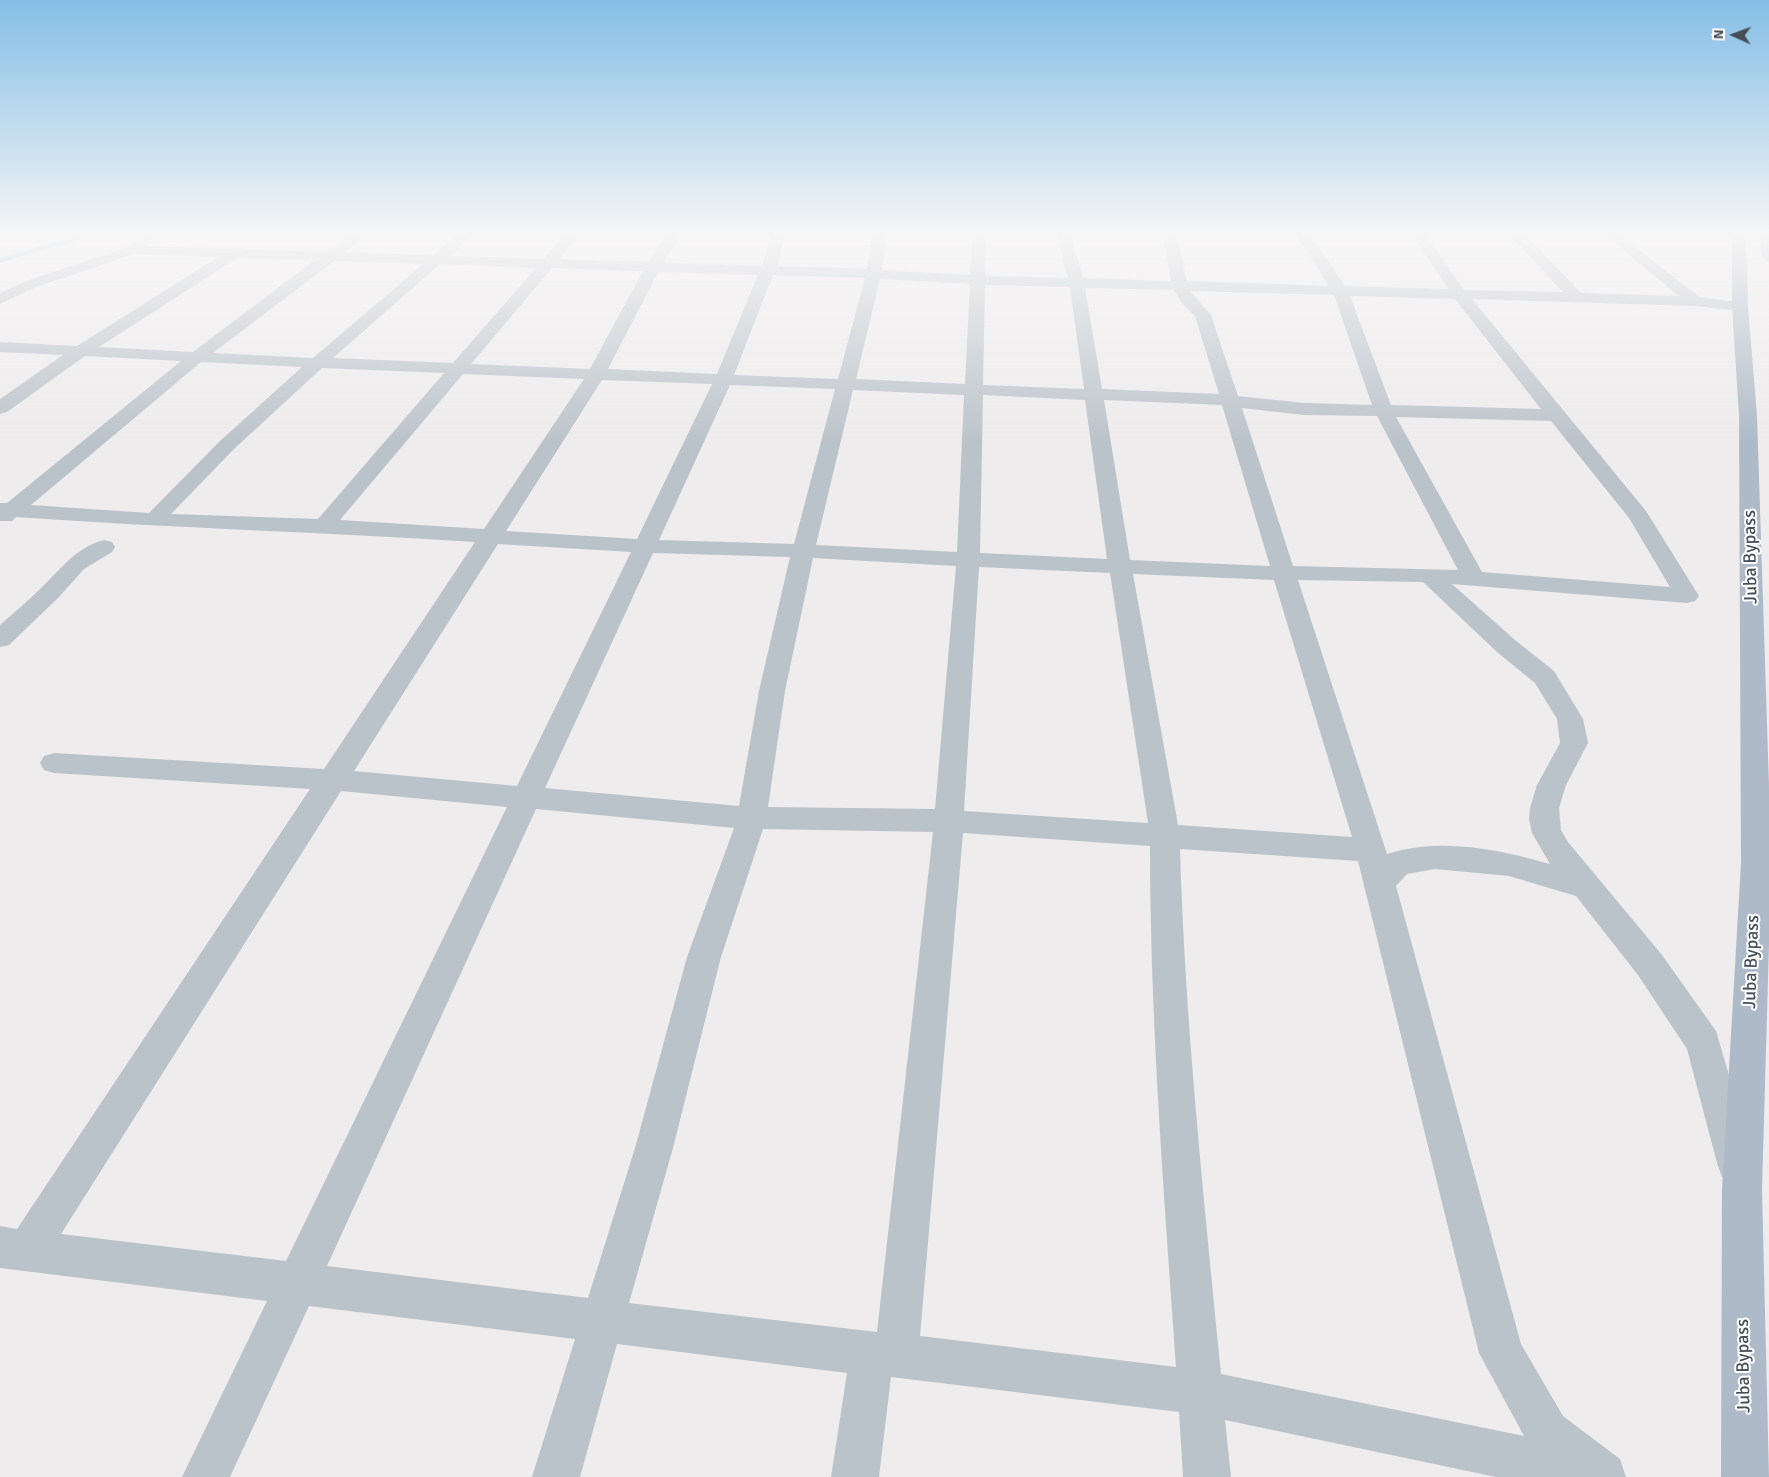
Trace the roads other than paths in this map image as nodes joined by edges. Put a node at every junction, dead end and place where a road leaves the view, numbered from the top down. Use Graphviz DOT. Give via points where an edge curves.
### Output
graph roads {
  1 [pos="153,305"];
  2 [pos="265,305"];
  3 [pos="385,305"];
  4 [pos="512,305"];
  5 [pos="633,305"];
  6 [pos="754,305"];
  7 [pos="866,305"];
  8 [pos="976,305"];
  9 [pos="1080,305"];
  10 [pos="1193,305"];
  11 [pos="1345,305"];
  12 [pos="1467,305"];
  13 [pos="1730,305"];
  14 [pos="1740,306"];
  15 [pos="0,347"];
  16 [pos="81,351"];
  17 [pos="198,356"];
  18 [pos="318,363"];
  19 [pos="458,368"];
  20 [pos="597,373"];
  21 [pos="723,380"];
  22 [pos="845,384"];
  23 [pos="973,390"];
  24 [pos="1093,395"];
  25 [pos="1229,400"];
  26 [pos="0,408"];
  27 [pos="1382,410"];
  28 [pos="1556,415"];
  29 [pos="4,513"];
  30 [pos="154,520"];
  31 [pos="324,526"];
  32 [pos="492,535"];
  33 [pos="104,546"];
  34 [pos="643,546"];
  35 [pos="803,551"];
  36 [pos="968,560"];
  37 [pos="1120,567"];
  38 [pos="1285,573"];
  39 [pos="1428,575"];
  40 [pos="1474,578"];
  41 [pos="0,638"];
  42 [pos="54,763"];
  43 [pos="332,780"];
  44 [pos="524,797"];
  45 [pos="752,818"];
  46 [pos="949,821"];
  47 [pos="1165,836"];
  48 [pos="1371,850"];
  49 [pos="1762,863"];
  50 [pos="1380,883"];
  51 [pos="1588,887"];
  52 [pos="1742,1189"];
  53 [pos="14,1248"];
  54 [pos="298,1285"];
  55 [pos="604,1320"];
  56 [pos="884,1355"];
  57 [pos="1200,1392"];
  58 [pos="1757,1428"];
  59 [pos="1610,1476"];
  60 [pos="206,1477"];
  61 [pos="556,1477"];
  62 [pos="855,1477"];
  63 [pos="1207,1477"];
  64 [pos="1745,1477"];
  1 -- 16 [label="street"];
  2 -- 17 [label="street"];
  3 -- 18 [label="street"];
  4 -- 19 [label="street"];
  5 -- 20 [label="street"];
  6 -- 21 [label="street"];
  7 -- 22 [label="street"];
  8 -- 23 [label="street"];
  9 -- 24 [label="street"];
  10 -- 25 [label="street" via="1203,315"];
  11 -- 27 [label="street"];
  12 -- 28 [label="street"];
  13 -- 14 [label="street"];
  14 -- 49 [label="main road, Juba Bypass" via="1748,416"];
  15 -- 16 [label="street"];
  16 -- 17 [label="street"];
  16 -- 26 [label="street"];
  17 -- 18 [label="street"];
  17 -- 29 [label="street"];
  18 -- 19 [label="street"];
  18 -- 30 [label="street" via="227,446"];
  19 -- 20 [label="street"];
  19 -- 31 [label="street"];
  20 -- 21 [label="street"];
  20 -- 32 [label="street"];
  21 -- 22 [label="street"];
  21 -- 34 [label="street"];
  22 -- 23 [label="street"];
  22 -- 35 [label="street"];
  23 -- 24 [label="street"];
  23 -- 36 [label="street"];
  24 -- 25 [label="street"];
  24 -- 37 [label="street"];
  25 -- 27 [label="street" via="1262,406"];
  25 -- 38 [label="street"];
  27 -- 28 [label="street"];
  27 -- 40 [label="street"];
  28 -- 40 [label="street" via="1638,516 1687,596"];
  29 -- 30 [label="street"];
  30 -- 31 [label="street"];
  31 -- 32 [label="street"];
  32 -- 34 [label="street"];
  32 -- 43 [label="street"];
  33 -- 41 [label="street" via="76,564 50,593"];
  34 -- 35 [label="street"];
  34 -- 44 [label="street"];
  35 -- 36 [label="street"];
  35 -- 45 [label="street" via="772,691"];
  36 -- 37 [label="street"];
  36 -- 46 [label="street"];
  37 -- 38 [label="street"];
  37 -- 47 [label="street"];
  38 -- 39 [label="street"];
  38 -- 48 [label="street"];
  39 -- 40 [label="street"];
  39 -- 51 [label="street" via="1545,677 1570,719 1574,743 1553,782 1544,811 1546,829 1557,850"];
  42 -- 43 [label="street"];
  43 -- 44 [label="street"];
  43 -- 53 [label="street"];
  44 -- 45 [label="street"];
  44 -- 54 [label="street"];
  45 -- 46 [label="street"];
  45 -- 55 [label="street" via="704,957 654,1148"];
  46 -- 47 [label="street"];
  46 -- 56 [label="street"];
  47 -- 48 [label="street"];
  47 -- 57 [label="street" via="1174,1067"];
  48 -- 50 [label="street"];
  49 -- 52 [label="main road, Juba Bypass"];
  50 -- 51 [label="street" via="1398,863 1435,858 1509,864"];
  50 -- 59 [label="street" via="1501,1354 1547,1432"];
  51 -- 52 [label="street" via="1650,965 1703,1043"];
  52 -- 58 [label="main road, Juba Bypass"];
  53 -- 54 [label="street"];
  54 -- 55 [label="street"];
  54 -- 60 [label="street"];
  55 -- 56 [label="street"];
  55 -- 61 [label="street"];
  56 -- 57 [label="street"];
  56 -- 62 [label="street"];
  57 -- 59 [label="street"];
  57 -- 63 [label="street"];
  58 -- 64 [label="main road, Juba Bypass"];
}
